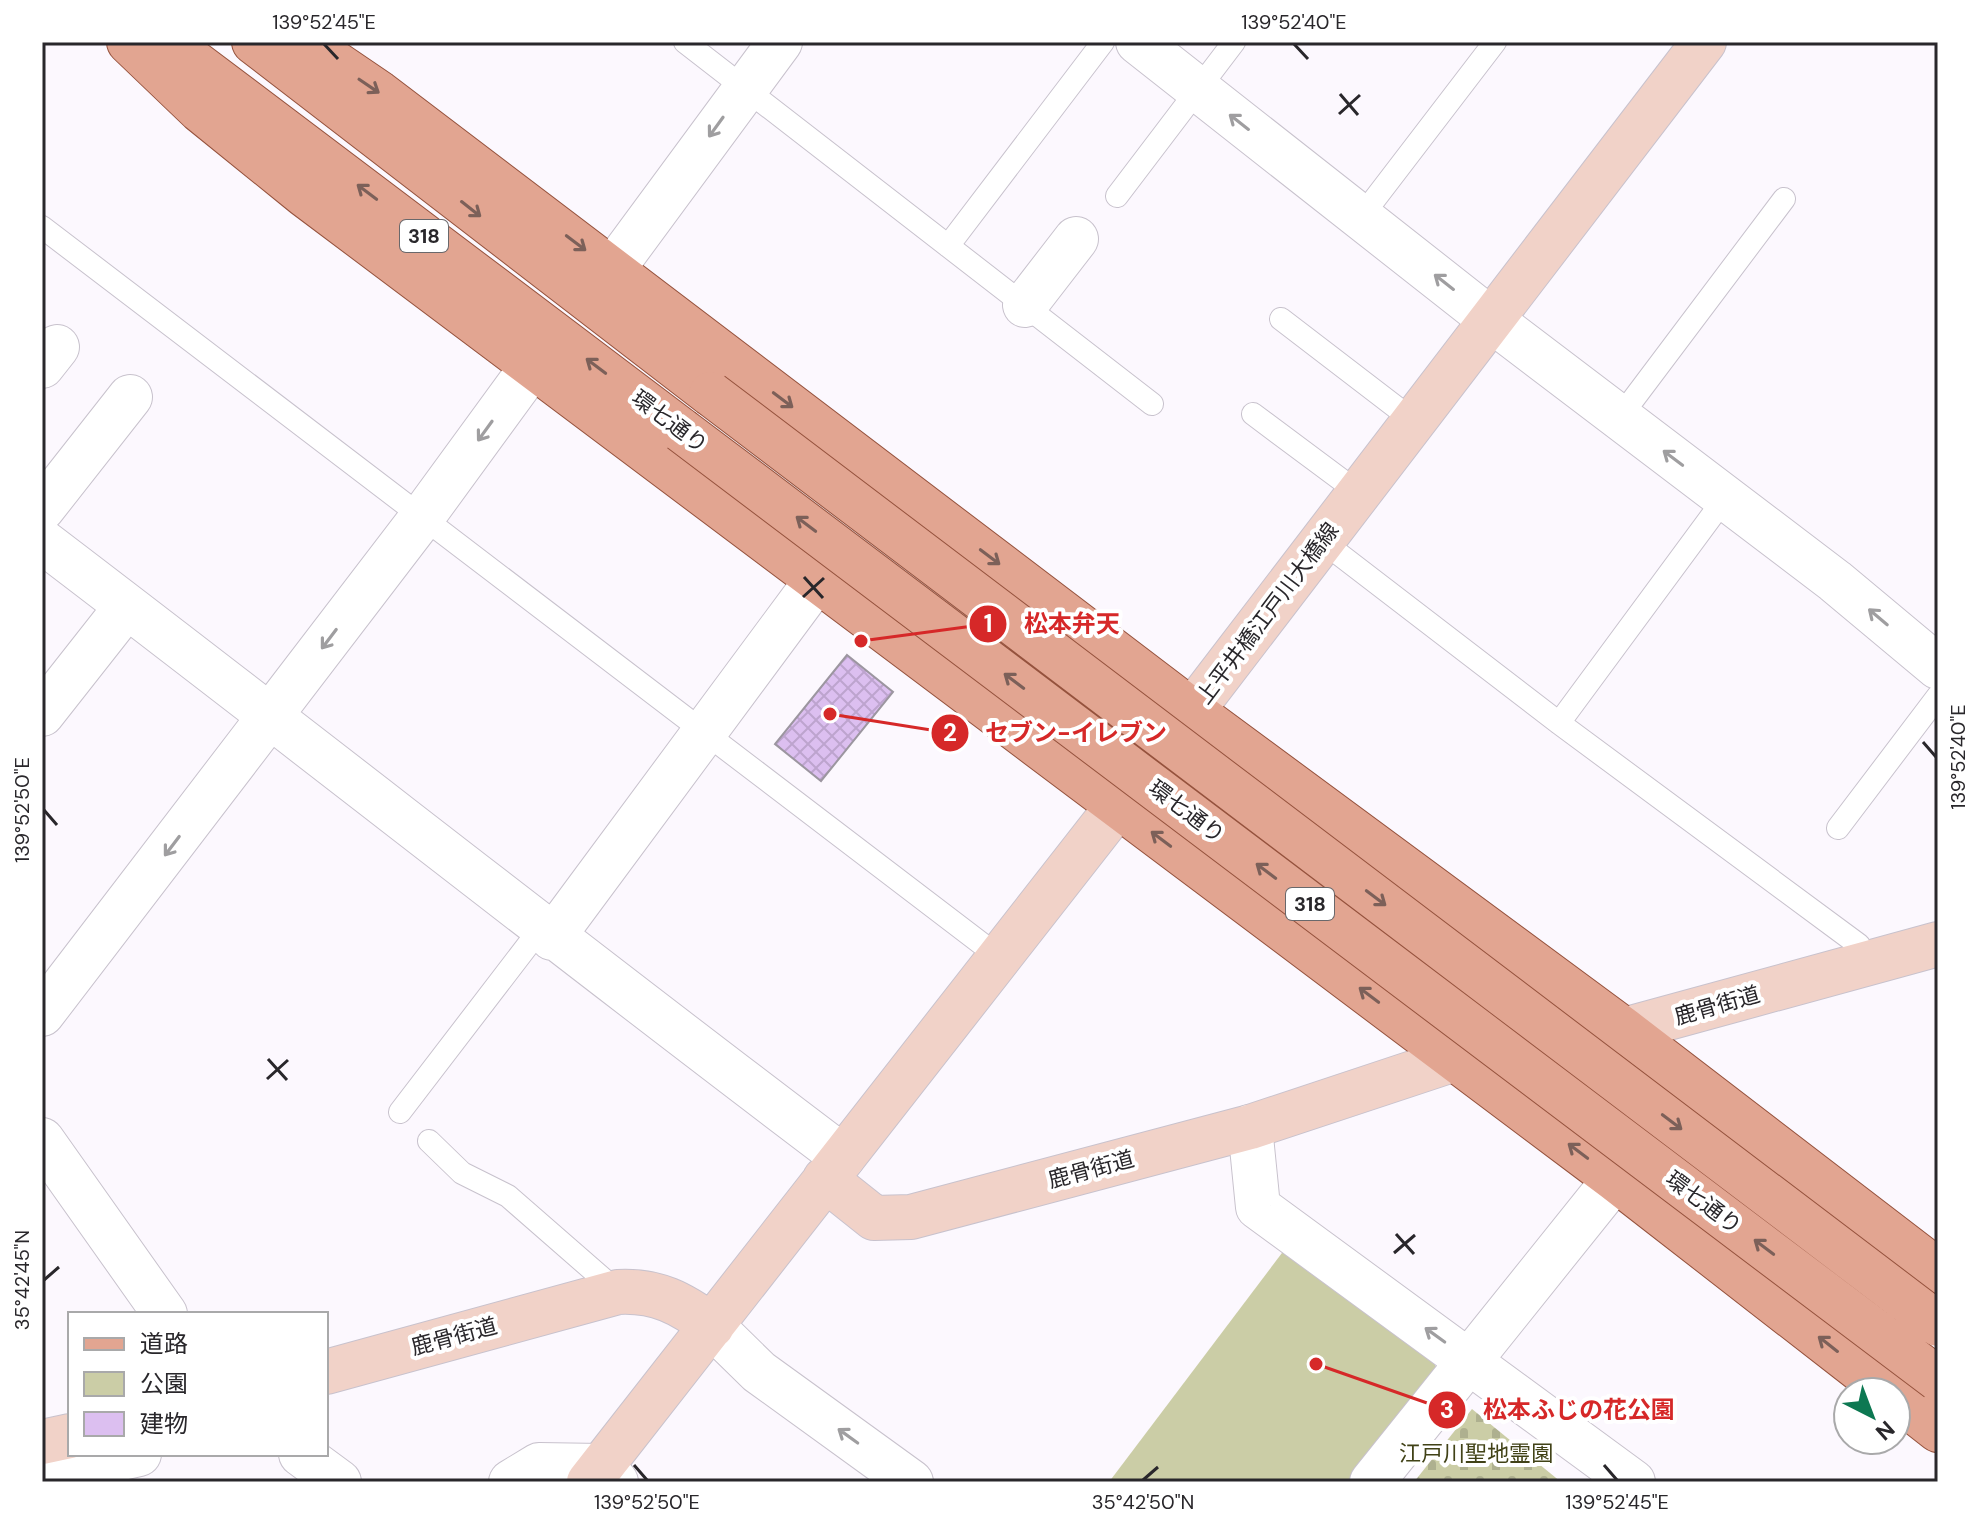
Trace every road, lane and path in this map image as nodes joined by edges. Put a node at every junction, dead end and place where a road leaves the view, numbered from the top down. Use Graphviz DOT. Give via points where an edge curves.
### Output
graph roads {
  1 [pos="129,42"];
  2 [pos="167,42"];
  3 [pos="254,42"];
  4 [pos="304,42"];
  5 [pos="685,42"];
  6 [pos="780,42"];
  7 [pos="1103,42"];
  8 [pos="1138,42"];
  9 [pos="1234,42"];
  10 [pos="1495,42"];
  11 [pos="1704,42"];
  12 [pos="746,86"];
  13 [pos="1198,89"];
  14 [pos="1117,196"];
  15 [pos="1784,199"];
  16 [pos="1361,217"];
  17 [pos="42,227"];
  18 [pos="1076,239"];
  19 [pos="948,246"];
  20 [pos="612,270"];
  21 [pos="1025,305"];
  22 [pos="1281,319"];
  23 [pos="1490,319"];
  24 [pos="531,368"];
  25 [pos="130,397"];
  26 [pos="1152,404"];
  27 [pos="1253,414"];
  28 [pos="1620,417"];
  29 [pos="1414,421"];
  30 [pos="1359,493"];
  31 [pos="1725,498"];
  32 [pos="42,509"];
  33 [pos="423,516"];
  34 [pos="42,541"];
  35 [pos="1322,541"];
  36 [pos="817,580"];
  37 [pos="127,606"];
  38 [pos="1938,667"];
  39 [pos="1938,696"];
  40 [pos="1192,711"];
  41 [pos="42,714"];
  42 [pos="272,715"];
  43 [pos="1559,723"];
  44 [pos="704,734"];
  45 [pos="1117,806"];
  46 [pos="1838,828"];
  47 [pos="547,933"];
  48 [pos="1936,949"];
  49 [pos="999,957"];
  50 [pos="1863,964"];
  51 [pos="42,1014"];
  52 [pos="1624,1030"];
  53 [pos="1455,1059"];
  54 [pos="400,1112"];
  55 [pos="1250,1127"];
  56 [pos="42,1140"];
  57 [pos="429,1141"];
  58 [pos="834,1168"];
  59 [pos="1615,1179"];
  60 [pos="1938,1271"];
  61 [pos="618,1292"];
  62 [pos="164,1312"];
  63 [pos="1938,1324"];
  64 [pos="712,1326"];
  65 [pos="1470,1361"];
  66 [pos="328,1371"];
  67 [pos="1868,1376"];
  68 [pos="1938,1379"];
  69 [pos="1912,1410"];
  70 [pos="1938,1430"];
  71 [pos="68,1436"];
  72 [pos="42,1442"];
  73 [pos="130,1456"];
  74 [pos="304,1456"];
  75 [pos="42,1476"];
  76 [pos="602,1477"];
  77 [pos="339,1482"];
  78 [pos="511,1482"];
  79 [pos="911,1482"];
  80 [pos="1372,1482"];
  81 [pos="1633,1482"];
  1 -- 24 [label="main road" via="200,110"];
  68 -- 2 [label="main road, 環七通り / 318, one-way, bridge"];
  3 -- 63 [label="main road, 環七通り / 318, one-way, bridge"];
  4 -- 20 [label="main road, one-way"];
  5 -- 12 [label="lane"];
  6 -- 12 [label="street"];
  7 -- 19 [label="lane"];
  8 -- 13 [label="street"];
  9 -- 13 [label="lane"];
  10 -- 16 [label="lane"];
  11 -- 23 [label="street, 上平井橋江戸川大橋線"];
  12 -- 19 [label="lane"];
  12 -- 20 [label="street, one-way"];
  13 -- 14 [label="lane"];
  16 -- 13 [label="street, one-way"];
  15 -- 28 [label="lane"];
  23 -- 16 [label="street, one-way"];
  17 -- 33 [label="lane"];
  18 -- 21 [label="street"];
  19 -- 21 [label="lane"];
  20 -- 40 [label="main road, one-way"];
  21 -- 26 [label="lane"];
  22 -- 29 [label="lane"];
  23 -- 28 [label="street"];
  23 -- 29 [label="street, 上平井橋江戸川大橋線"];
  24 -- 33 [label="street, one-way"];
  24 -- 36 [label="main road"];
  25 -- 32 [label="street"];
  27 -- 30 [label="lane"];
  31 -- 28 [label="street, one-way"];
  29 -- 30 [label="street, 上平井橋江戸川大橋線"];
  30 -- 35 [label="street, 上平井橋江戸川大橋線"];
  38 -- 31 [label="street, one-way"];
  31 -- 43 [label="lane"];
  33 -- 42 [label="street, one-way"];
  33 -- 44 [label="lane"];
  34 -- 37 [label="street"];
  35 -- 40 [label="street, 上平井橋江戸川大橋線"];
  35 -- 43 [label="lane"];
  36 -- 44 [label="street"];
  36 -- 45 [label="main road"];
  37 -- 41 [label="street"];
  37 -- 42 [label="street"];
  39 -- 46 [label="lane"];
  40 -- 45 [label="street, 上平井橋江戸川大橋線"];
  40 -- 52 [label="main road"];
  42 -- 47 [label="street"];
  42 -- 51 [label="street, one-way"];
  43 -- 50 [label="lane" via="1859,945"];
  44 -- 47 [label="street"];
  44 -- 49 [label="lane"];
  45 -- 49 [label="street, 上平井橋江戸川大橋線"];
  53 -- 45 [label="main road, one-way"];
  47 -- 54 [label="lane"];
  47 -- 58 [label="street"];
  48 -- 50 [label="street, 鹿骨街道"];
  49 -- 58 [label="street, 上平井橋江戸川大橋線"];
  50 -- 52 [label="street, 鹿骨街道"];
  52 -- 53 [label="street, 鹿骨街道"];
  52 -- 60 [label="main road"];
  53 -- 55 [label="street, 鹿骨街道"];
  59 -- 53 [label="main road, one-way"];
  55 -- 58 [label="street, 鹿骨街道" via="888,1220 874,1218"];
  65 -- 55 [label="street, one-way" via="1258,1207"];
  56 -- 62 [label="street"];
  57 -- 61 [label="lane" via="462,1173 508,1196"];
  58 -- 64 [label="street"];
  59 -- 65 [label="street"];
  67 -- 59 [label="main road, one-way"];
  61 -- 64 [label="street, 鹿骨街道" via="663,1295"];
  61 -- 66 [label="street, 鹿骨街道"];
  64 -- 76 [label="street"];
  79 -- 64 [label="street, one-way" via="759,1372"];
  65 -- 80 [label="street"];
  65 -- 81 [label="street"];
  69 -- 70 [label="main road"];
  71 -- 72 [label="street"];
  73 -- 75 [label="street"];
  74 -- 77 [label="street"];
  76 -- 78 [label="street" via="539,1465"];
}
